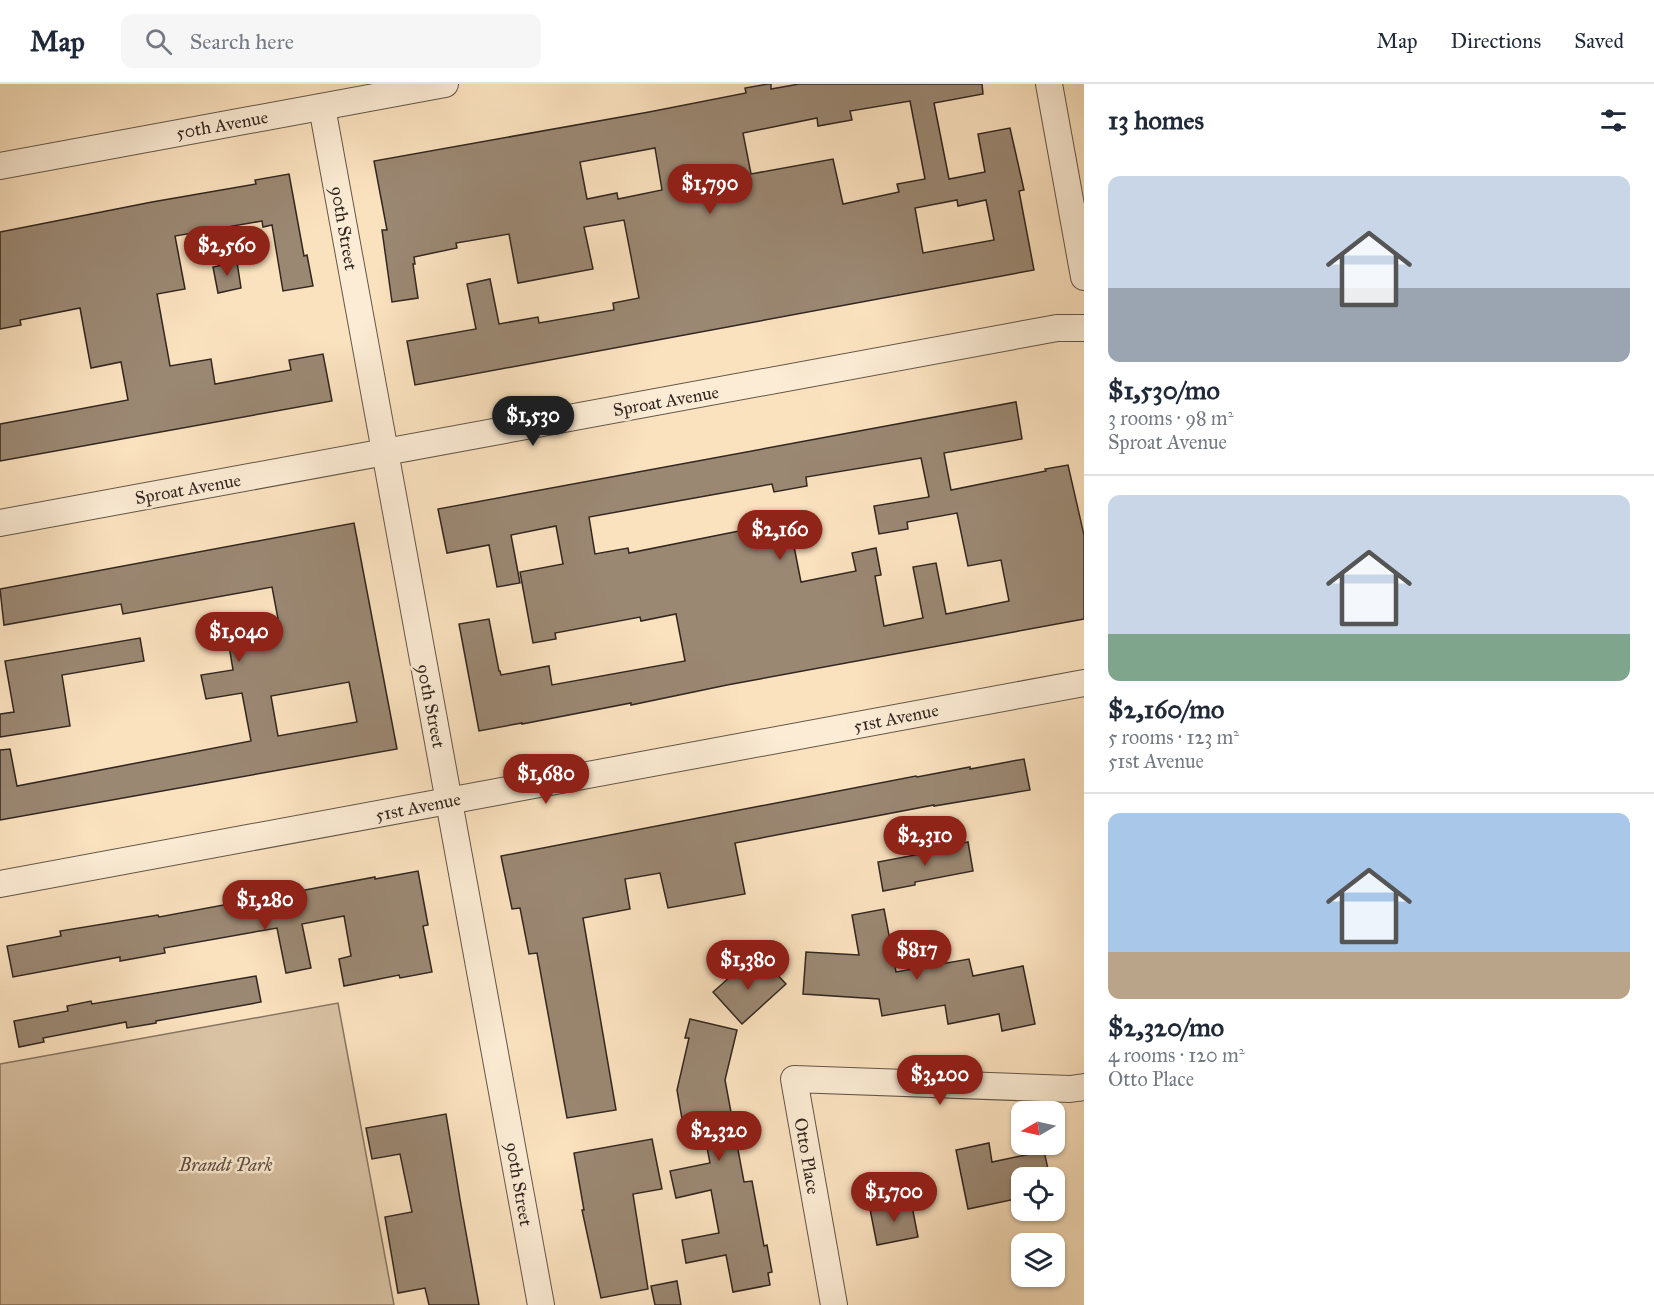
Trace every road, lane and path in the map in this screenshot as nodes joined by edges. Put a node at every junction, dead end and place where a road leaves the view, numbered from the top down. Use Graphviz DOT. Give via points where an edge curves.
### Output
graph roads {
  1 [pos="445,84"];
  2 [pos="1049,84"];
  3 [pos="382,90"];
  4 [pos="322,107"];
  5 [pos="0,166"];
  6 [pos="1084,277"];
  7 [pos="1084,328"];
  8 [pos="384,452"];
  9 [pos="0,523"];
  10 [pos="1084,683"];
  11 [pos="449,801"];
  12 [pos="0,884"];
  13 [pos="1084,1087"];
  14 [pos="541,1305"];
  15 [pos="834,1305"];
  1 -- 3 [label="street, 50th Avenue"];
  2 -- 6 [label="street"];
  3 -- 4 [label="street, 50th Avenue"];
  4 -- 5 [label="street, 50th Avenue"];
  4 -- 8 [label="street, 90th Street"];
  7 -- 8 [label="street, Sproat Avenue" via="1057,328"];
  8 -- 9 [label="street, Sproat Avenue"];
  8 -- 11 [label="street, 90th Street"];
  10 -- 11 [label="street, 51st Avenue"];
  11 -- 12 [label="street, 51st Avenue"];
  11 -- 14 [label="street, 90th Street"];
  13 -- 15 [label="street, Otto Place" via="794,1079"];
}
